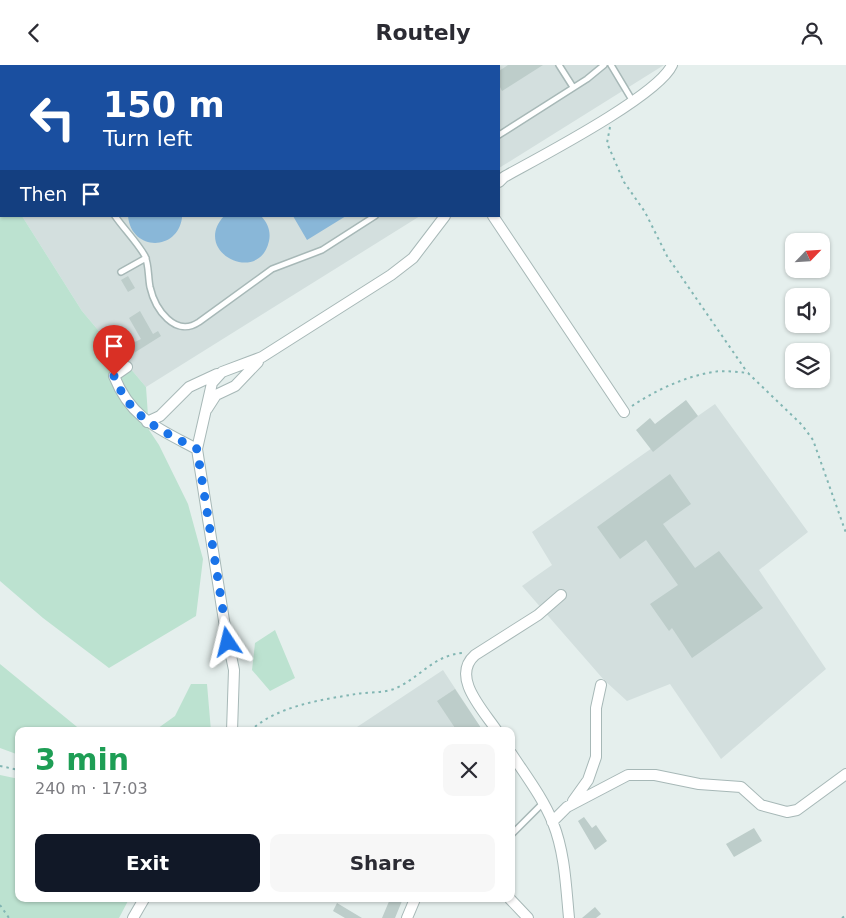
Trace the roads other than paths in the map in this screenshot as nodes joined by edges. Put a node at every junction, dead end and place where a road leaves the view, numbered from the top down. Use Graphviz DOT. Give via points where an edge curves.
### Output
graph roads {
  1 [pos="559,65"];
  2 [pos="604,65"];
  3 [pos="611,65"];
  4 [pos="672,65"];
  5 [pos="573,87"];
  6 [pos="632,101"];
  7 [pos="500,134"];
  8 [pos="500,181"];
  9 [pos="116,217"];
  10 [pos="373,217"];
  11 [pos="444,217"];
  12 [pos="494,217"];
  13 [pos="146,258"];
  14 [pos="120,272"];
  15 [pos="262,357"];
  16 [pos="127,367"];
  17 [pos="222,372"];
  18 [pos="624,412"];
  19 [pos="205,415"];
  20 [pos="147,422"];
  21 [pos="197,449"];
  22 [pos="561,595"];
  23 [pos="601,685"];
  24 [pos="232,727"];
  25 [pos="494,727"];
  26 [pos="515,759"];
  27 [pos="846,774"];
  28 [pos="543,803"];
  29 [pos="567,807"];
  30 [pos="552,822"];
  31 [pos="515,831"];
  32 [pos="142,902"];
  33 [pos="414,902"];
  34 [pos="513,902"];
  35 [pos="133,918"];
  36 [pos="406,918"];
  37 [pos="528,918"];
  38 [pos="569,918"];
  1 -- 5 [label="lane"];
  2 -- 5 [label="lane"];
  3 -- 6 [label="lane"];
  4 -- 6 [label="street" via="668,74"];
  5 -- 7 [label="lane"];
  6 -- 8 [label="street"];
  9 -- 13 [label="lane"];
  10 -- 13 [label="lane" via="322,250 272,269 187,328 166,319 159,308 150,287"];
  11 -- 15 [label="street" via="406,265"];
  12 -- 18 [label="street"];
  13 -- 14 [label="lane"];
  15 -- 17 [label="street"];
  15 -- 19 [label="street" via="235,385 216,395"];
  16 -- 20 [label="street" via="114,376 128,405"];
  17 -- 19 [label="street" via="208,393"];
  17 -- 20 [label="street" via="195,384 160,416"];
  19 -- 21 [label="street"];
  20 -- 21 [label="street"];
  21 -- 24 [label="street" via="234,670"];
  22 -- 25 [label="street" via="538,615 469,662 465,673 467,684"];
  23 -- 29 [label="street" via="596,708 596,757 588,780"];
  26 -- 28 [label="street"];
  27 -- 29 [label="street" via="797,810 787,812 761,805 742,787 698,784 639,774 628,775"];
  28 -- 30 [label="street"];
  28 -- 31 [label="lane"];
  29 -- 30 [label="street"];
  30 -- 38 [label="street" via="564,868"];
  32 -- 35 [label="street"];
  33 -- 36 [label="street"];
  34 -- 37 [label="street"];
}
